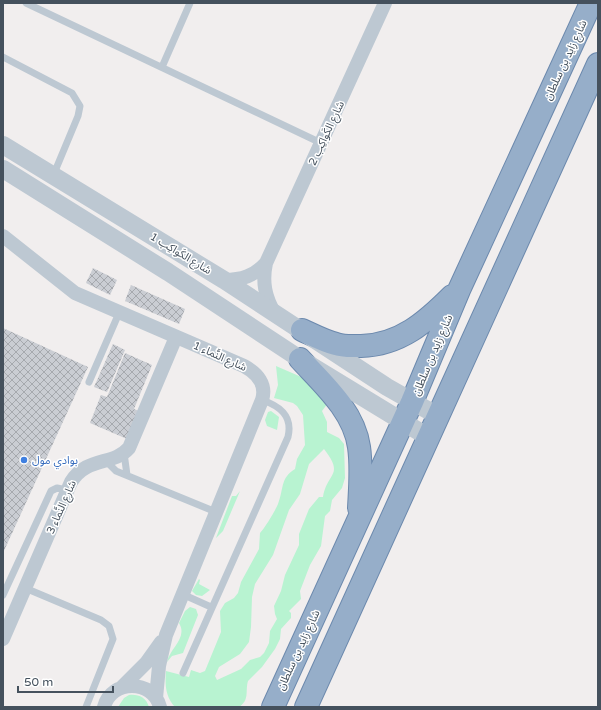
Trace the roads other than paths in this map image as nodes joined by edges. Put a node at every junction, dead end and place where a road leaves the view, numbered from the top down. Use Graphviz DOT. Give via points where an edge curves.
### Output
graph roads {
  1 [pos="26,3"];
  2 [pos="190,3"];
  3 [pos="385,3"];
  4 [pos="590,3"];
  5 [pos="3,57"];
  6 [pos="598,64"];
  7 [pos="162,67"];
  8 [pos="321,142"];
  9 [pos="3,145"];
  10 [pos="3,169"];
  11 [pos="53,176"];
  12 [pos="3,236"];
  13 [pos="266,263"];
  14 [pos="224,280"];
  15 [pos="459,290"];
  16 [pos="119,313"];
  17 [pos="276,314"];
  18 [pos="302,330"];
  19 [pos="176,337"];
  20 [pos="300,359"];
  21 [pos="89,382"];
  22 [pos="262,400"];
  23 [pos="412,402"];
  24 [pos="438,416"];
  25 [pos="403,423"];
  26 [pos="428,437"];
  27 [pos="124,453"];
  28 [pos="105,460"];
  29 [pos="127,475"];
  30 [pos="67,490"];
  31 [pos="216,512"];
  32 [pos="359,517"];
  33 [pos="25,588"];
  34 [pos="182,594"];
  35 [pos="3,595"];
  36 [pos="211,607"];
  37 [pos="166,635"];
  38 [pos="3,639"];
  39 [pos="183,673"];
  40 [pos="122,687"];
  41 [pos="277,698"];
  42 [pos="158,702"];
  43 [pos="86,707"];
  44 [pos="104,707"];
  45 [pos="262,707"];
  46 [pos="306,707"];
  1 -- 7 [label="lane"];
  2 -- 7 [label="lane"];
  3 -- 8 [label="street, شارع الكَواكِب 2"];
  4 -- 15 [label="highway, شارع زايد بن سلطان"];
  5 -- 11 [label="lane" via="72,94 80,106"];
  6 -- 24 [label="highway"];
  7 -- 8 [label="lane"];
  8 -- 13 [label="street, شارع الكَواكِب 2"];
  9 -- 11 [label="street, شارع الكَواكِب 1"];
  10 -- 20 [label="street, شارع الكَواكِب 1" via="168,272"];
  11 -- 14 [label="street, شارع الكَواكِب 1"];
  12 -- 16 [label="street, شارع النَّماء 1" via="68,289"];
  13 -- 14 [label="street, شارع الكَواكِب 2" via="247,277"];
  13 -- 17 [label="street, شارع الكَواكِب 2" via="266,295"];
  14 -- 17 [label="street, شارع الكَواكِب 1"];
  15 -- 18 [label="highway" via="416,328 383,343 337,345"];
  15 -- 23 [label="highway, شارع زايد بن سلطان"];
  16 -- 19 [label="street, شارع النَّماء 1"];
  16 -- 21 [label="lane"];
  17 -- 18 [label="street, شارع الكَواكِب 1"];
  18 -- 23 [label="street, شارع الكَواكِب 1"];
  19 -- 22 [label="street, شارع النَّماء 1" via="255,372 264,388"];
  19 -- 27 [label="street" via="134,438"];
  20 -- 25 [label="street, شارع الكَواكِب 1"];
  20 -- 32 [label="highway" via="339,403 355,430 360,460"];
  22 -- 31 [label="street, شارع النَّماء 1"];
  22 -- 36 [label="lane" via="276,405 285,414 289,426 288,437"];
  23 -- 24 [label="street, شارع الكَواكِب 1"];
  23 -- 25 [label="highway, شارع زايد بن سلطان"];
  24 -- 26 [label="highway"];
  25 -- 26 [label="street, شارع الكَواكِب 1"];
  25 -- 32 [label="highway, شارع زايد بن سلطان"];
  26 -- 46 [label="highway"];
  27 -- 28 [label="street, شارع النَّماء 3"];
  27 -- 29 [label="lane"];
  28 -- 29 [label="lane" via="112,469"];
  28 -- 30 [label="street, شارع النَّماء 3" via="80,470"];
  29 -- 31 [label="lane"];
  30 -- 33 [label="street, شارع النَّماء 3"];
  30 -- 35 [label="lane" via="57,488 51,491"];
  31 -- 34 [label="street, شارع النَّماء 1"];
  32 -- 41 [label="highway, شارع زايد بن سلطان"];
  33 -- 38 [label="street, شارع النَّماء 3"];
  33 -- 43 [label="lane" via="101,620 111,630 113,639"];
  34 -- 36 [label="lane"];
  34 -- 37 [label="street, شارع النَّماء 1"];
  36 -- 39 [label="lane"];
  37 -- 40 [label="street, شارع النَّماء 1" via="146,663"];
  37 -- 42 [label="street, شارع النَّماء 1" via="159,666"];
  40 -- 42 [label="street" via="144,688"];
  40 -- 44 [label="street, شارع النَّماء 1" via="109,697"];
  41 -- 45 [label="street"];
}
